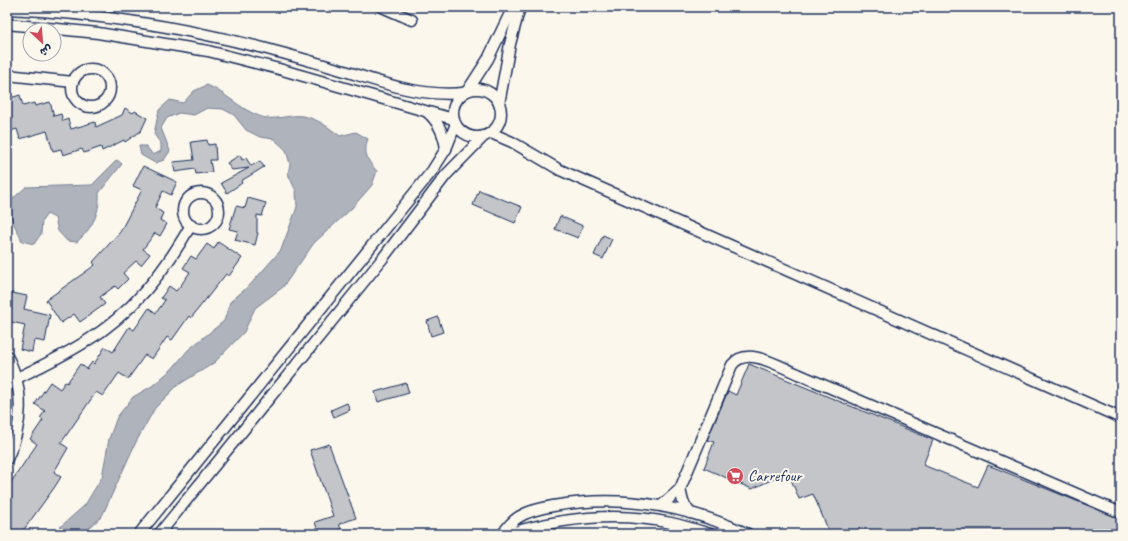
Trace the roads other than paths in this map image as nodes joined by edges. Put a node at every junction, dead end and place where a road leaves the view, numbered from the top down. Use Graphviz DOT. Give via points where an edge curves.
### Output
graph roads {
  1 [pos="382,7"];
  2 [pos="513,7"];
  3 [pos="520,7"];
  4 [pos="7,9"];
  5 [pos="412,20"];
  6 [pos="7,24"];
  7 [pos="7,75"];
  8 [pos="73,82"];
  9 [pos="466,92"];
  10 [pos="500,104"];
  11 [pos="425,110"];
  12 [pos="454,123"];
  13 [pos="488,135"];
  14 [pos="446,149"];
  15 [pos="191,225"];
  16 [pos="7,356"];
  17 [pos="17,378"];
  18 [pos="1121,418"];
  19 [pos="7,460"];
  20 [pos="680,489"];
  21 [pos="597,501"];
  22 [pos="661,506"];
  23 [pos="690,513"];
  24 [pos="1121,514"];
  25 [pos="616,517"];
  26 [pos="139,534"];
  27 [pos="159,534"];
  28 [pos="502,534"];
  29 [pos="507,534"];
  30 [pos="710,534"];
  31 [pos="748,534"];
  1 -- 5 [label="street"];
  2 -- 9 [label="street" via="488,60"];
  3 -- 10 [label="street" via="508,51"];
  4 -- 9 [label="street" via="90,16 210,36 300,57 404,89 433,94"];
  6 -- 11 [label="street" via="98,33 208,51"];
  7 -- 8 [label="street"];
  9 -- 10 [label="street" via="475,89 487,91"];
  9 -- 12 [label="street" via="454,105"];
  10 -- 13 [label="street" via="501,117 496,129"];
  11 -- 12 [label="street"];
  11 -- 14 [label="street" via="438,124 444,136"];
  12 -- 13 [label="street" via="460,132 468,136 476,138"];
  12 -- 14 [label="street"];
  13 -- 18 [label="street" via="512,142 560,170"];
  13 -- 27 [label="street" via="446,175 383,258"];
  14 -- 26 [label="street" via="432,171"];
  15 -- 17 [label="street" via="168,264 122,315 86,342"];
  16 -- 17 [label="street"];
  17 -- 19 [label="street" via="19,422"];
  20 -- 22 [label="street"];
  20 -- 23 [label="street" via="683,502"];
  20 -- 24 [label="street" via="732,365 739,358 750,356 798,374"];
  21 -- 22 [label="street"];
  21 -- 25 [label="street"];
  21 -- 28 [label="street" via="528,512 514,519"];
  22 -- 23 [label="street"];
  23 -- 31 [label="street"];
  25 -- 29 [label="street" via="559,522"];
  25 -- 30 [label="street" via="670,523"];
}
